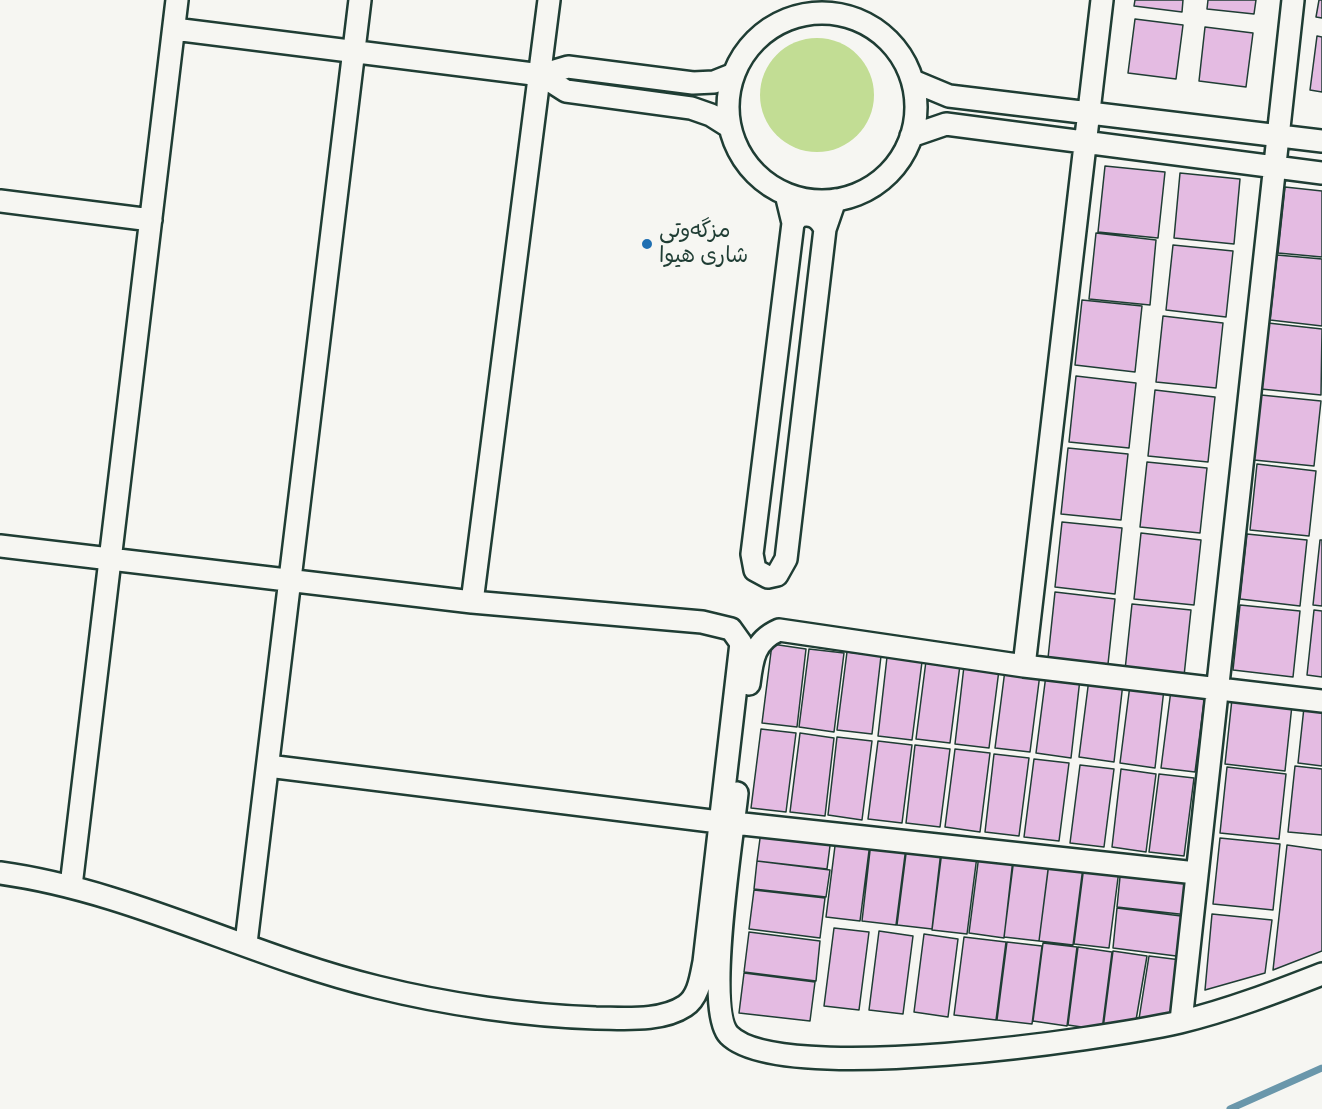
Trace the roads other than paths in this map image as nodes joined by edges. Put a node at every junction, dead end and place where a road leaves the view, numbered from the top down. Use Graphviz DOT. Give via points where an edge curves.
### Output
graph roads {
  1 [pos="177,0"];
  2 [pos="360,0"];
  3 [pos="549,0"];
  4 [pos="1102,0"];
  5 [pos="1293,0"];
  6 [pos="804,7"];
  7 [pos="850,9"];
  8 [pos="174,29"];
  9 [pos="353,52"];
  10 [pos="734,74"];
  11 [pos="541,75"];
  12 [pos="913,81"];
  13 [pos="1088,113"];
  14 [pos="730,127"];
  15 [pos="911,136"];
  16 [pos="1277,136"];
  17 [pos="1322,141"];
  18 [pos="1085,142"];
  19 [pos="1274,167"];
  20 [pos="1322,173"];
  21 [pos="786,194"];
  22 [pos="835,200"];
  23 [pos="0,201"];
  24 [pos="151,220"];
  25 [pos="793,223"];
  26 [pos="825,229"];
  27 [pos="0,546"];
  28 [pos="111,559"];
  29 [pos="290,580"];
  30 [pos="472,602"];
  31 [pos="1024,666"];
  32 [pos="1216,688"];
  33 [pos="1322,701"];
  34 [pos="267,766"];
  35 [pos="726,822"];
  36 [pos="0,873"];
  37 [pos="1196,873"];
  38 [pos="71,886"];
  39 [pos="246,943"];
  40 [pos="1322,974"];
  41 [pos="1181,1022"];
  1 -- 8 [label="street"];
  2 -- 9 [label="street"];
  3 -- 11 [label="street"];
  4 -- 13 [label="street"];
  5 -- 16 [label="street"];
  6 -- 7 [label="street" via="822,13"];
  6 -- 10 [label="street" via="760,36 744,53"];
  7 -- 12 [label="street" via="895,48"];
  8 -- 9 [label="street"];
  8 -- 24 [label="street"];
  9 -- 11 [label="street"];
  9 -- 29 [label="street"];
  10 -- 11 [label="street" via="714,82 693,83 568,67"];
  10 -- 14 [label="street" via="728,100"];
  11 -- 14 [label="street" via="566,91 691,108"];
  11 -- 30 [label="street"];
  12 -- 13 [label="street" via="949,96"];
  12 -- 15 [label="street" via="917,102"];
  13 -- 16 [label="street"];
  13 -- 18 [label="street"];
  14 -- 21 [label="street" via="737,148 750,167 766,183"];
  15 -- 18 [label="street" via="946,124"];
  15 -- 22 [label="street" via="904,153 883,178 856,195"];
  16 -- 17 [label="street"];
  16 -- 19 [label="street"];
  18 -- 19 [label="street"];
  18 -- 31 [label="street"];
  19 -- 20 [label="street"];
  19 -- 32 [label="street"];
  21 -- 22 [label="street" via="810,200"];
  21 -- 25 [label="street"];
  22 -- 26 [label="street"];
  23 -- 24 [label="street"];
  24 -- 28 [label="street"];
  25 -- 26 [label="street" via="800,216 810,215 820,220"];
  25 -- 26 [label="street" via="752,554 755,570 768,577 777,575 786,559"];
  27 -- 28 [label="street"];
  28 -- 29 [label="street"];
  28 -- 38 [label="street"];
  29 -- 30 [label="street"];
  29 -- 34 [label="street"];
  30 -- 35 [label="street" via="702,622 731,629 741,643"];
  31 -- 32 [label="street"];
  31 -- 35 [label="street" via="779,630 766,636 756,650 751,673"];
  32 -- 33 [label="street"];
  32 -- 37 [label="street"];
  34 -- 35 [label="street"];
  34 -- 39 [label="street"];
  35 -- 37 [label="street"];
  35 -- 39 [label="street" via="698,988 687,1005 667,1015 552,1017 428,997 376,987"];
  35 -- 41 [label="street" via="718,973 720,1015 729,1034 752,1049 786,1057 964,1054 1082,1040"];
  36 -- 38 [label="street"];
  37 -- 41 [label="street"];
  38 -- 39 [label="street"];
  40 -- 41 [label="street"];
}
